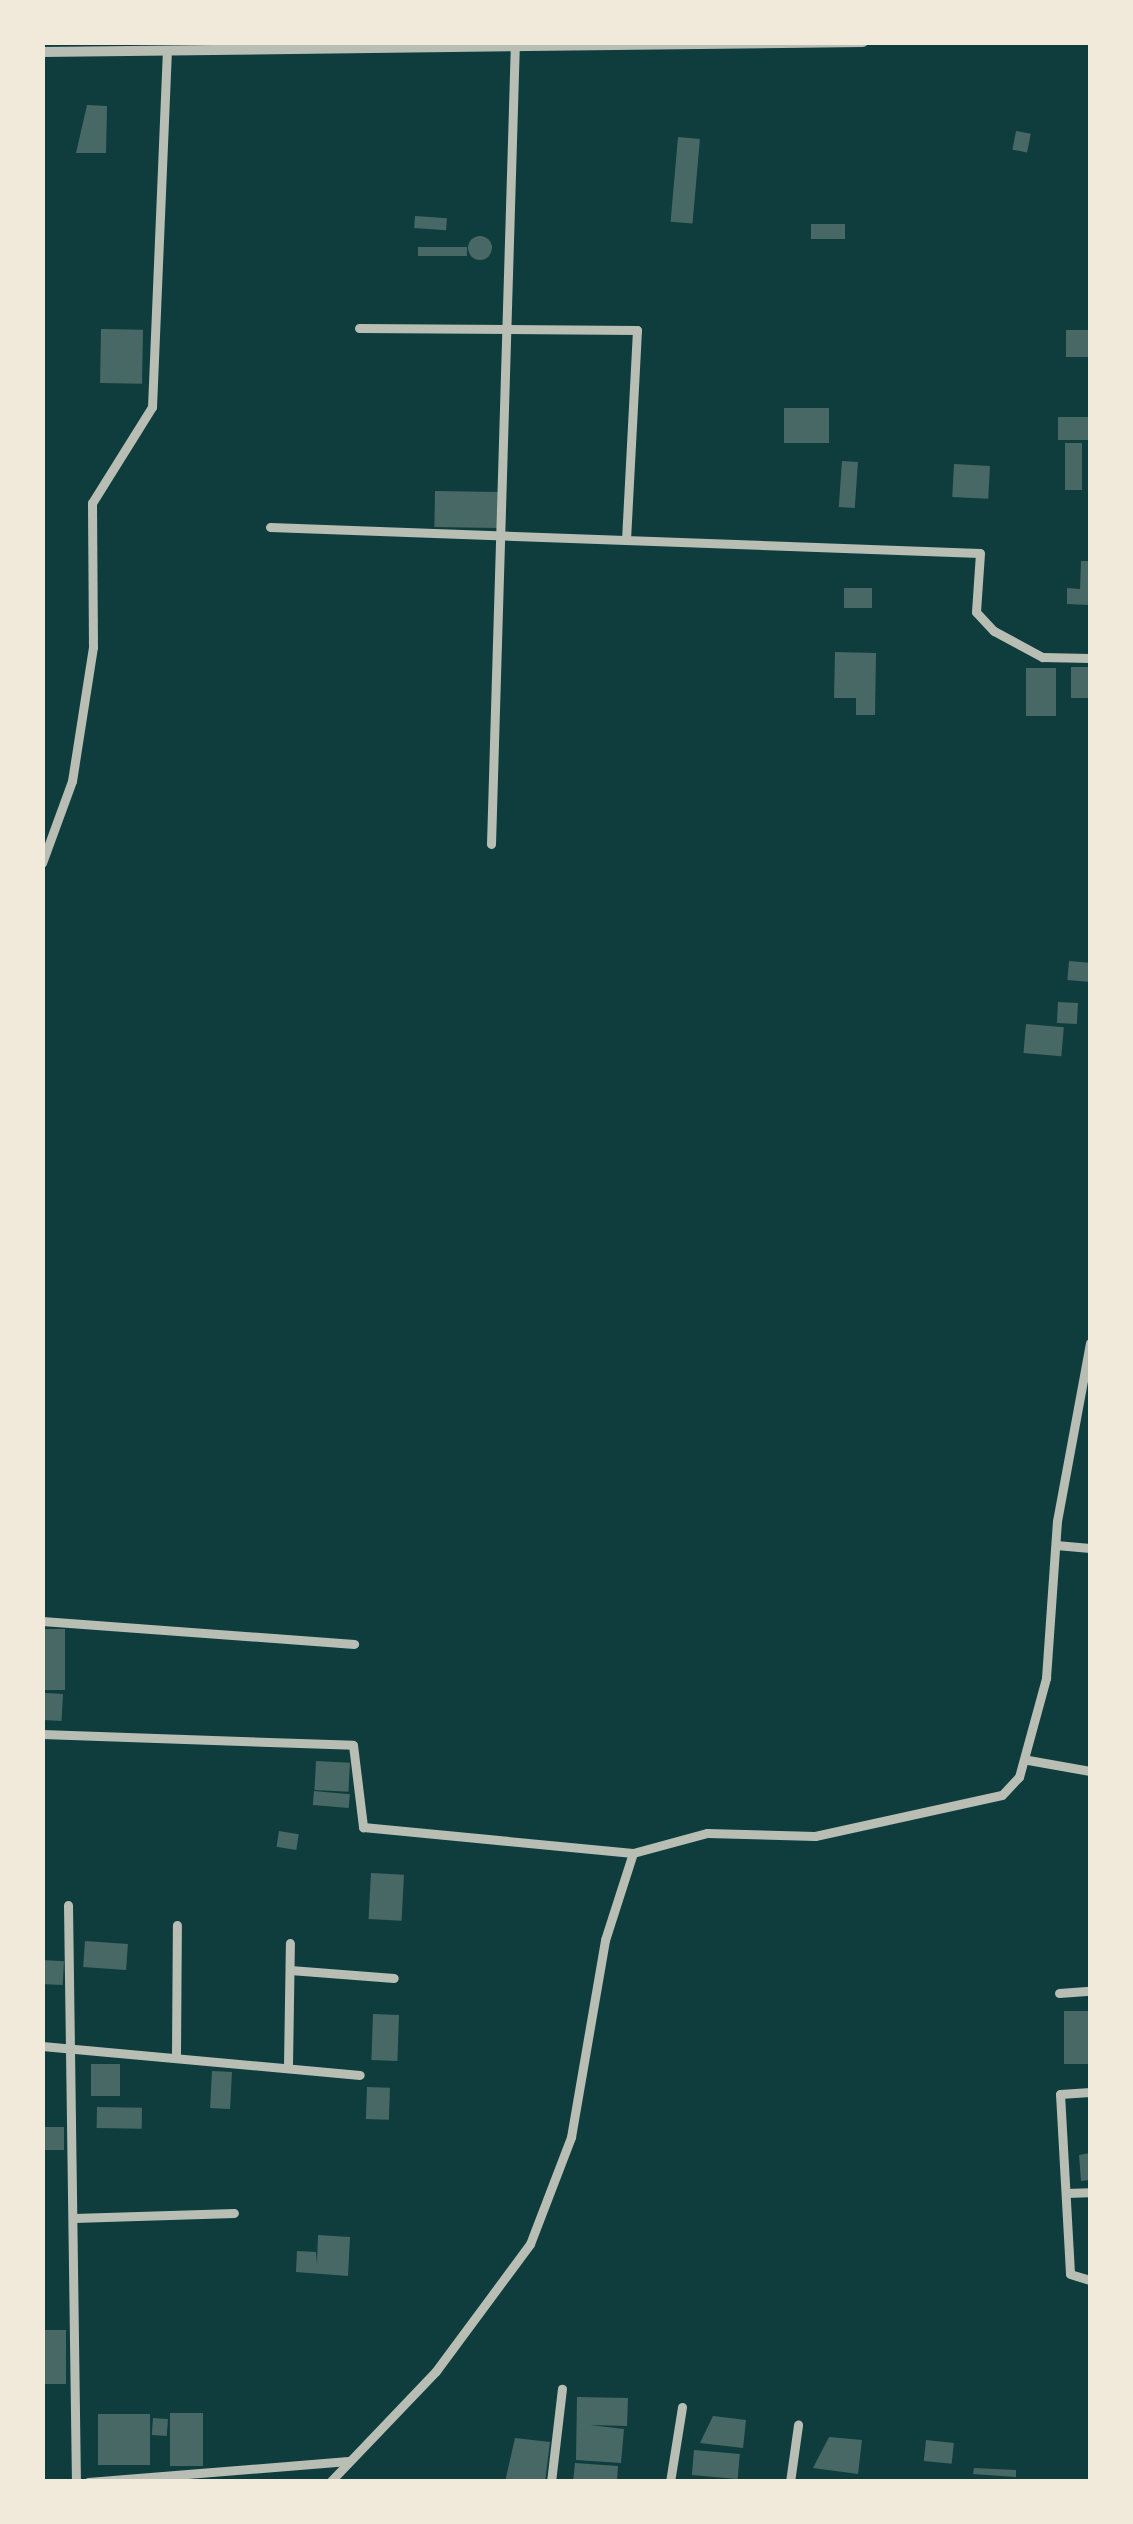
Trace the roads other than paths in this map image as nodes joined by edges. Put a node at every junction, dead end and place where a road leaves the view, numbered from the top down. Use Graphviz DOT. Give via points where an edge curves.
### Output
graph roads {
  1 [pos="863,42"];
  2 [pos="516,44"];
  3 [pos="777,44"];
  4 [pos="167,50"];
  5 [pos="42,52"];
  6 [pos="359,328"];
  7 [pos="506,330"];
  8 [pos="270,527"];
  9 [pos="498,532"];
  10 [pos="626,538"];
  11 [pos="1090,658"];
  12 [pos="491,844"];
  13 [pos="42,863"];
  14 [pos="1090,1343"];
  15 [pos="1056,1545"];
  16 [pos="1090,1548"];
  17 [pos="42,1622"];
  18 [pos="354,1644"];
  19 [pos="42,1734"];
  20 [pos="1028,1760"];
  21 [pos="1090,1770"];
  22 [pos="633,1854"];
  23 [pos="68,1905"];
  24 [pos="177,1925"];
  25 [pos="290,1943"];
  26 [pos="290,1970"];
  27 [pos="394,1978"];
  28 [pos="1090,1991"];
  29 [pos="1059,1993"];
  30 [pos="42,2046"];
  31 [pos="66,2048"];
  32 [pos="176,2054"];
  33 [pos="288,2065"];
  34 [pos="360,2075"];
  35 [pos="1090,2092"];
  36 [pos="1090,2192"];
  37 [pos="1066,2193"];
  38 [pos="234,2213"];
  39 [pos="74,2218"];
  40 [pos="1090,2280"];
  41 [pos="562,2389"];
  42 [pos="682,2407"];
  43 [pos="798,2425"];
  44 [pos="348,2461"];
  45 [pos="76,2482"];
  46 [pos="88,2482"];
  47 [pos="330,2482"];
  48 [pos="551,2482"];
  49 [pos="670,2482"];
  50 [pos="790,2482"];
  1 -- 3 [label="street"];
  2 -- 3 [label="street"];
  2 -- 4 [label="street"];
  2 -- 7 [label="street"];
  4 -- 5 [label="street"];
  4 -- 13 [label="street" via="152,407 92,503 93,647 72,781"];
  6 -- 7 [label="street"];
  7 -- 9 [label="street"];
  7 -- 10 [label="street" via="637,330"];
  8 -- 9 [label="street"];
  9 -- 10 [label="street"];
  9 -- 12 [label="street"];
  10 -- 11 [label="street" via="980,553 976,612 994,632 1042,657"];
  14 -- 15 [label="street"];
  15 -- 16 [label="street"];
  15 -- 20 [label="street" via="1046,1678"];
  17 -- 18 [label="street"];
  19 -- 22 [label="street" via="353,1745 363,1827"];
  20 -- 21 [label="street"];
  20 -- 22 [label="street" via="1002,1795 815,1836 707,1833"];
  22 -- 44 [label="street" via="605,1940 570,2137 530,2244 436,2371"];
  23 -- 31 [label="street"];
  24 -- 32 [label="street"];
  25 -- 26 [label="street"];
  26 -- 27 [label="street"];
  26 -- 33 [label="street"];
  28 -- 29 [label="street"];
  30 -- 31 [label="street"];
  31 -- 32 [label="street"];
  31 -- 39 [label="street"];
  32 -- 33 [label="street"];
  33 -- 34 [label="street"];
  35 -- 37 [label="street" via="1060,2094"];
  36 -- 37 [label="street"];
  37 -- 40 [label="street" via="1070,2274"];
  38 -- 39 [label="street"];
  39 -- 45 [label="street"];
  41 -- 48 [label="street"];
  42 -- 49 [label="street"];
  43 -- 50 [label="street"];
  44 -- 46 [label="street"];
  44 -- 47 [label="street"];
}
